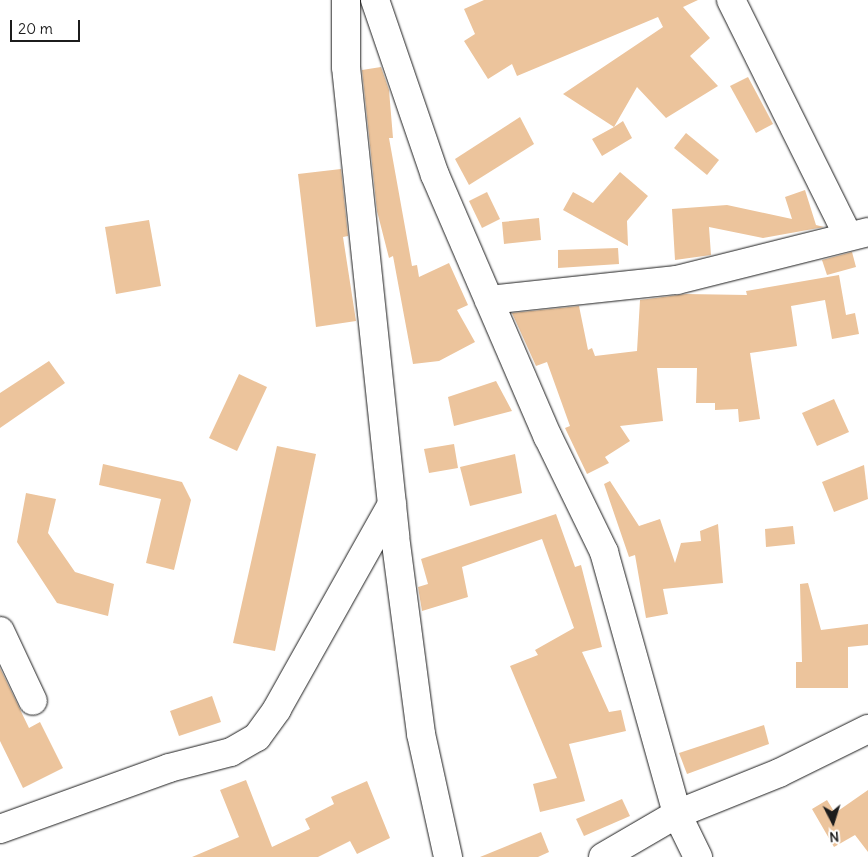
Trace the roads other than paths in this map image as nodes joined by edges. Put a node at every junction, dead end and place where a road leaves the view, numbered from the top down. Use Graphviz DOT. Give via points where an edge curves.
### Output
graph roads {
  1 [pos="346,0"];
  2 [pos="375,0"];
  3 [pos="731,0"];
  4 [pos="858,234"];
  5 [pos="489,300"];
  6 [pos="392,504"];
  7 [pos="0,631"];
  8 [pos="33,701"];
  9 [pos="868,729"];
  10 [pos="677,814"];
  11 [pos="0,829"];
  12 [pos="448,857"];
  13 [pos="602,857"];
  14 [pos="698,857"];
  1 -- 6 [label="street" via="346,67"];
  2 -- 5 [label="street" via="435,176"];
  3 -- 4 [label="street"];
  4 -- 5 [label="street" via="677,280"];
  5 -- 10 [label="street" via="604,552"];
  6 -- 11 [label="street" via="277,709 257,737 231,752 169,768"];
  6 -- 12 [label="street" via="421,734"];
  7 -- 8 [label="street"];
  9 -- 10 [label="street" via="779,772"];
  10 -- 13 [label="street"];
  10 -- 14 [label="street"];
}
